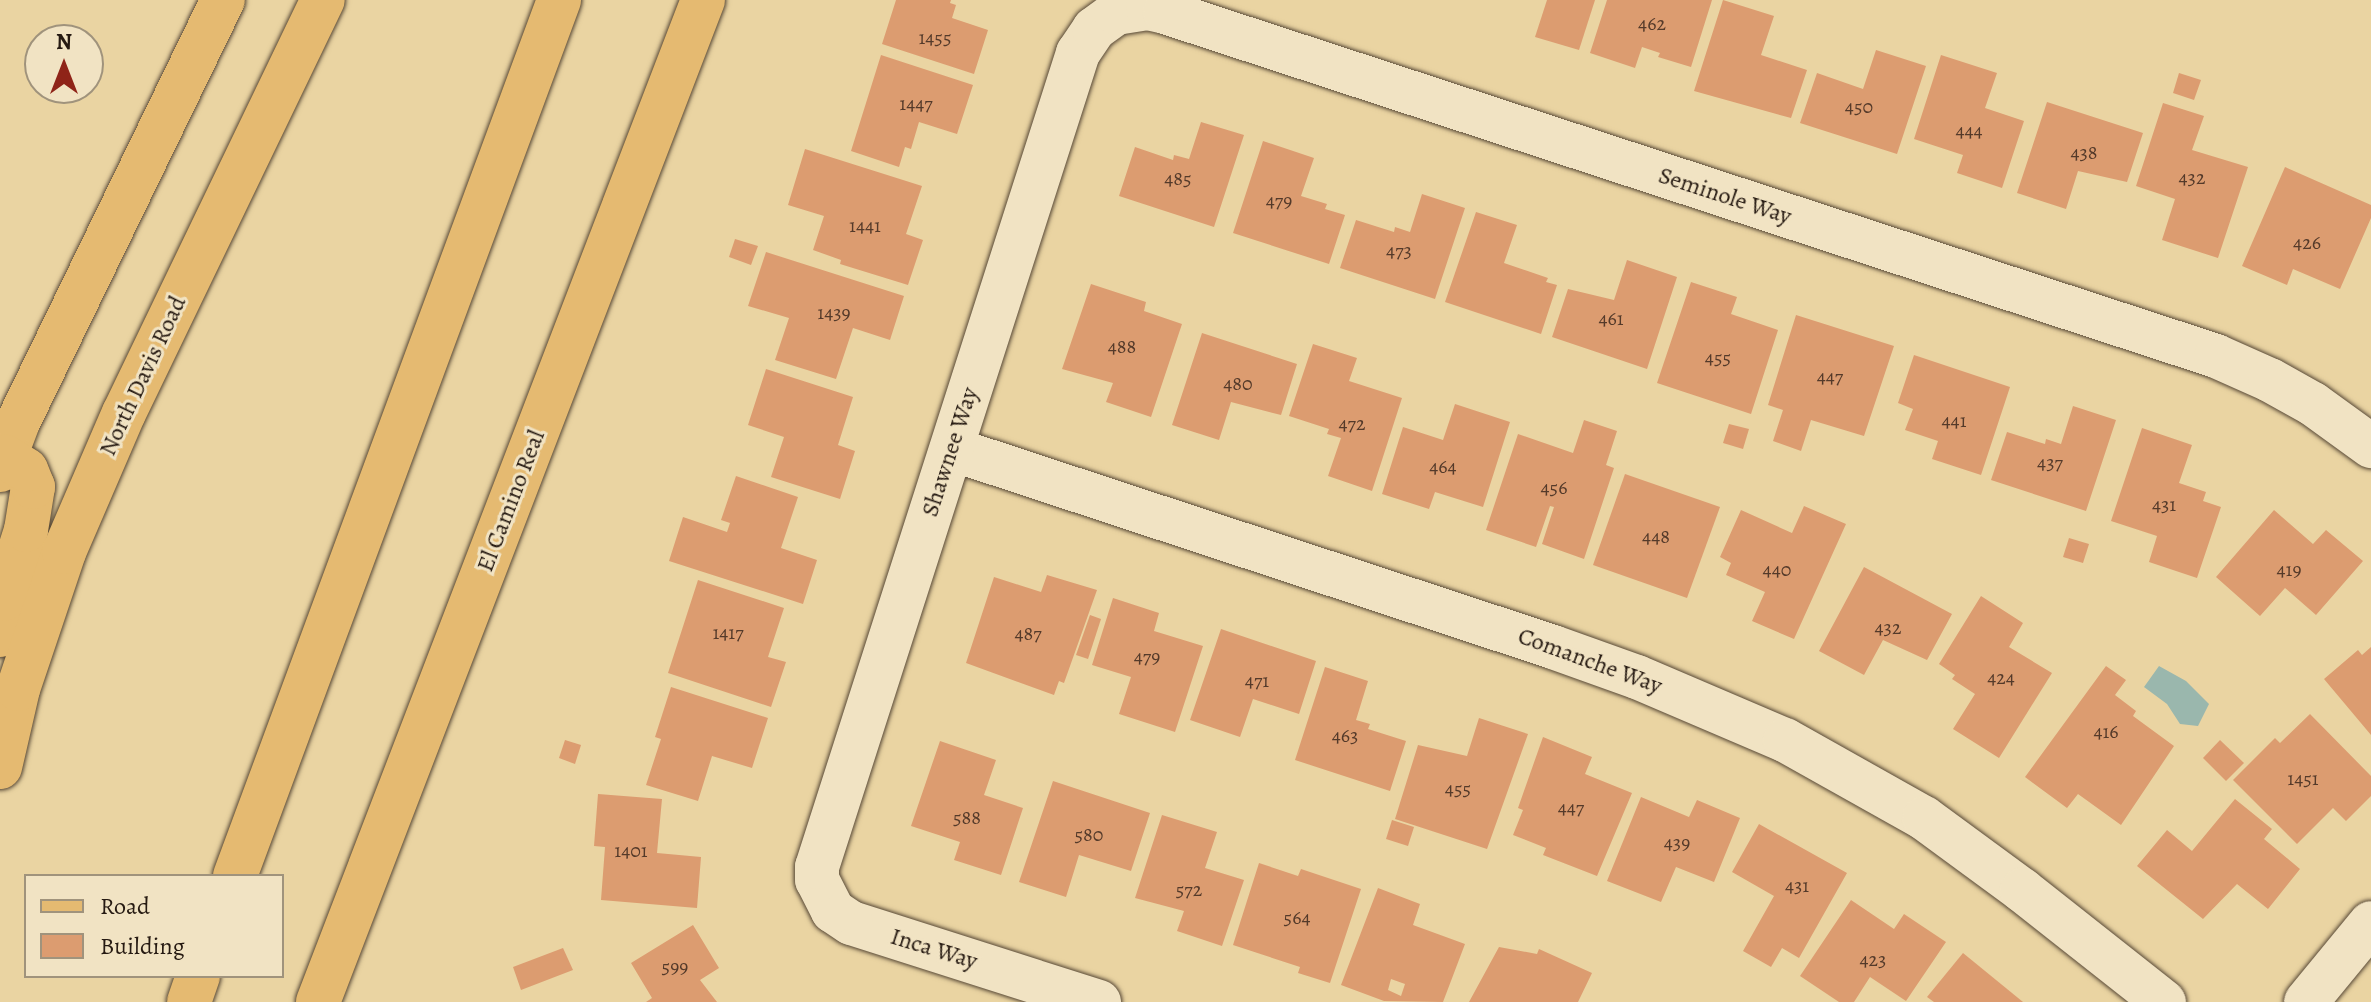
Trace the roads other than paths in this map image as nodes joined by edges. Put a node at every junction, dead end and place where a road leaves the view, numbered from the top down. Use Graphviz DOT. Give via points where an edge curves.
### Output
graph roads {
  1 [pos="223,0"];
  2 [pos="323,0"];
  3 [pos="559,0"];
  4 [pos="703,0"];
  5 [pos="1078,53"];
  6 [pos="2371,446"];
  7 [pos="952,449"];
  8 [pos="2,460"];
  9 [pos="0,635"];
  10 [pos="0,649"];
  11 [pos="10,724"];
  12 [pos="0,767"];
  13 [pos="820,850"];
  14 [pos="236,874"];
  15 [pos="2371,923"];
  16 [pos="197,978"];
  17 [pos="189,1002"];
  18 [pos="318,1002"];
  19 [pos="1099,1002"];
  20 [pos="2164,1002"];
  21 [pos="2306,1002"];
  1 -- 8 [label="main road"];
  2 -- 11 [label="main road, North Davis Road" via="88,496 64,552"];
  3 -- 14 [label="main road"];
  4 -- 18 [label="main road, El Camino Real"];
  5 -- 6 [label="street, Seminole Way" via="1094,29 1116,13 1148,8 1165,12 2216,356 2313,404"];
  5 -- 7 [label="street, Shawnee Way"];
  7 -- 13 [label="street, Shawnee Way"];
  7 -- 20 [label="street, Comanche Way" via="1567,652 1785,740 1924,818"];
  8 -- 9 [label="main road" via="26,470 33,487"];
  10 -- 11 [label="main road"];
  11 -- 12 [label="main road, North Davis Road"];
  13 -- 19 [label="street, Inca Way" via="817,880 823,895 833,911 851,923"];
  15 -- 21 [label="street"];
  16 -- 17 [label="main road"];
}
